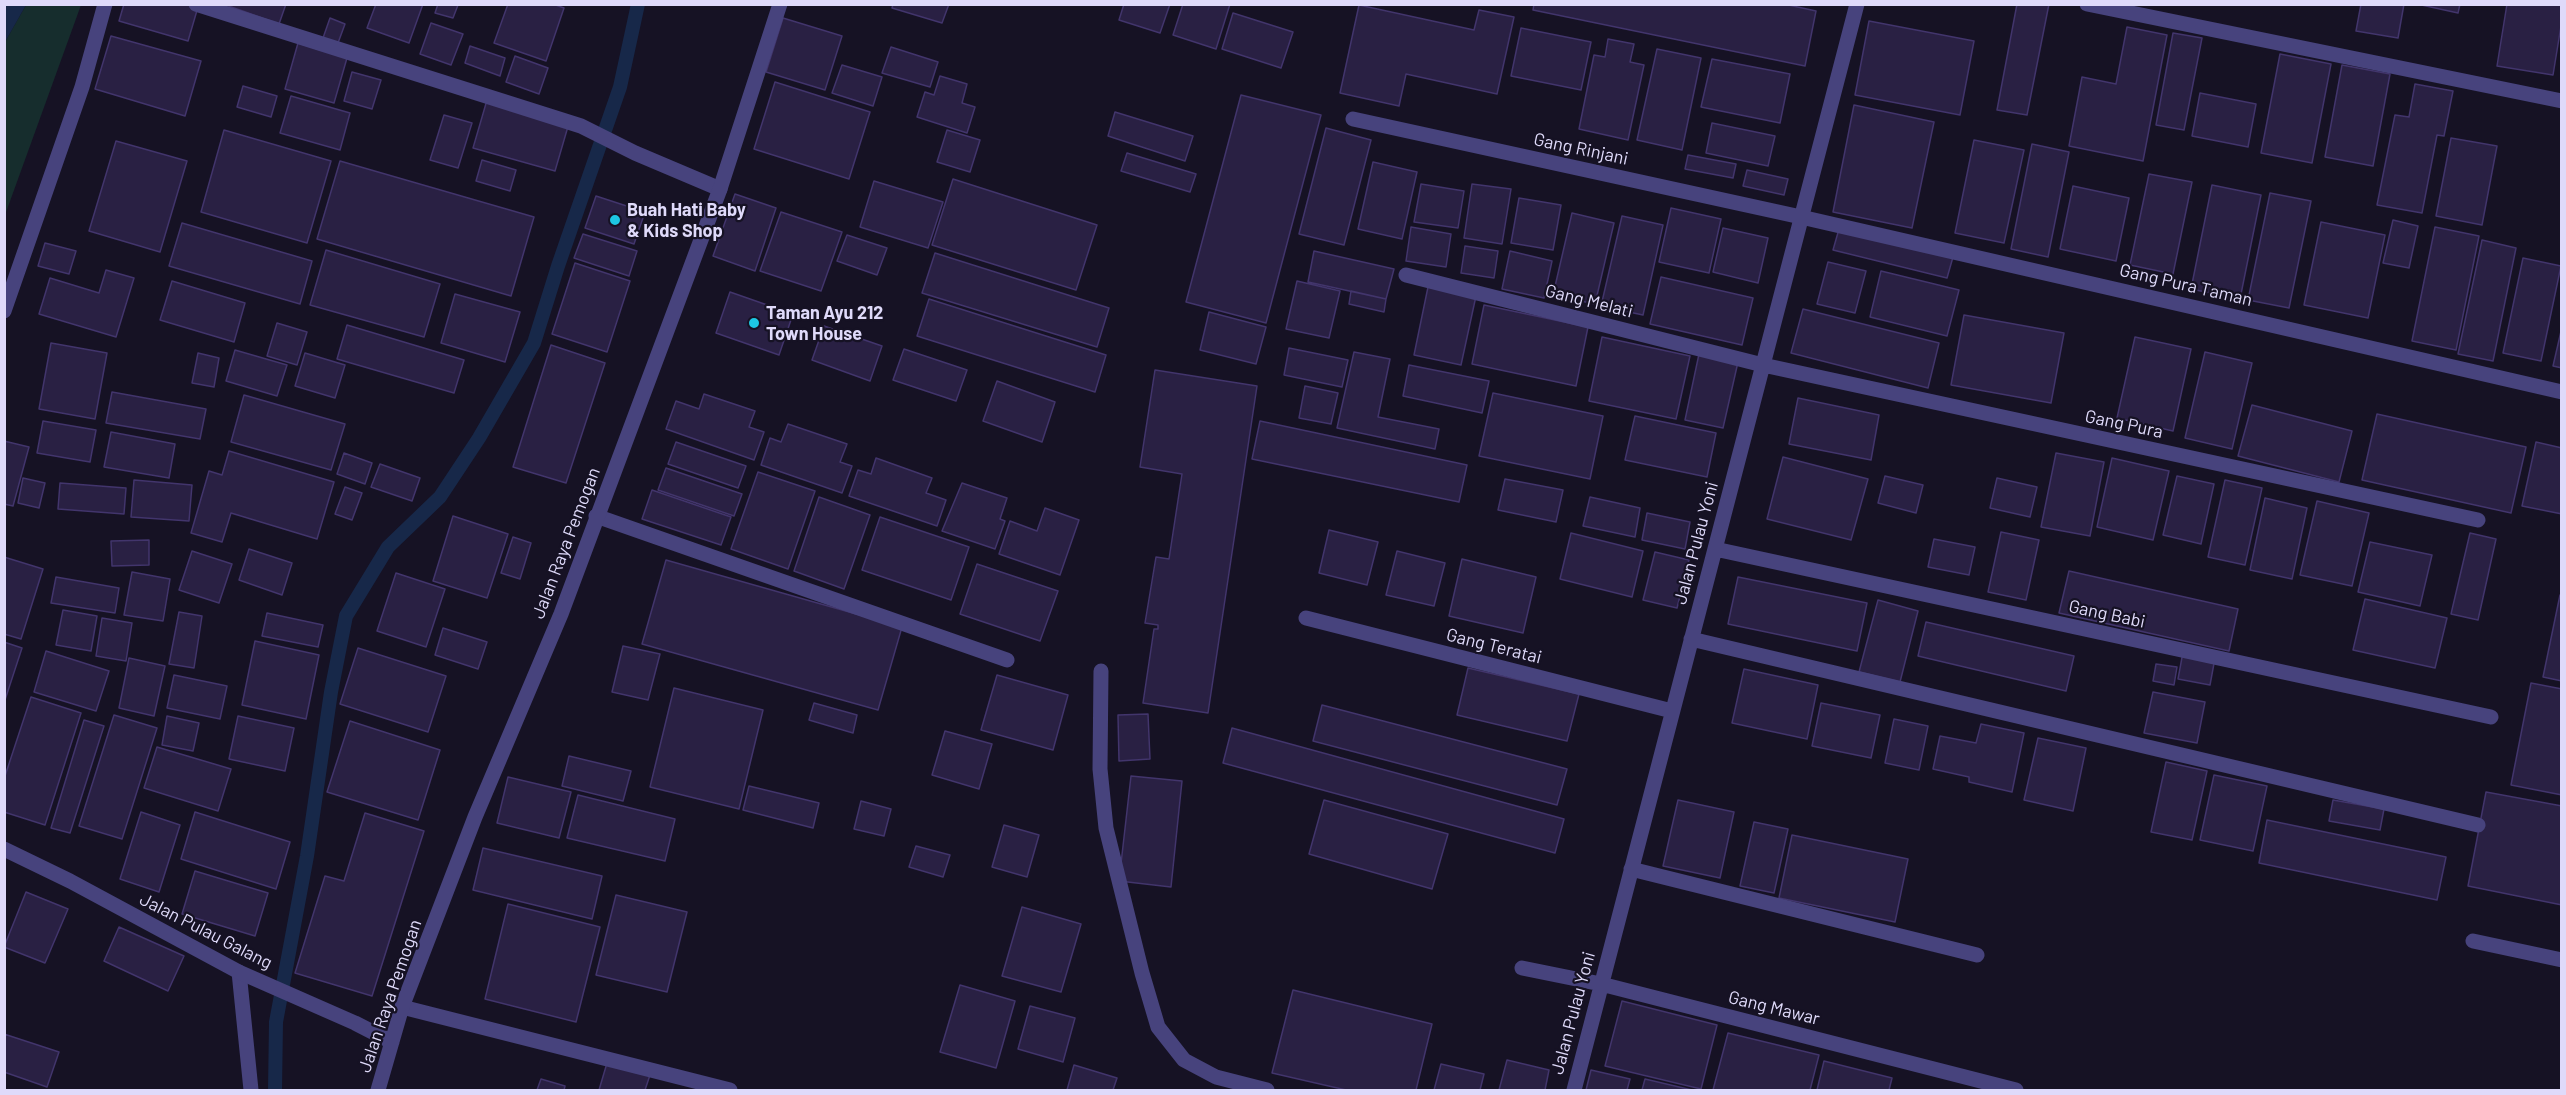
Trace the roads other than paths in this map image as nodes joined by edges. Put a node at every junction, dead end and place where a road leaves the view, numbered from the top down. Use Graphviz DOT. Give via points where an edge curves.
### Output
graph roads {
  1 [pos="105,4"];
  2 [pos="196,4"];
  3 [pos="780,4"];
  4 [pos="1857,4"];
  5 [pos="2087,4"];
  6 [pos="2562,101"];
  7 [pos="1353,119"];
  8 [pos="720,189"];
  9 [pos="1801,217"];
  10 [pos="1406,275"];
  11 [pos="4,310"];
  12 [pos="1763,365"];
  13 [pos="2562,392"];
  14 [pos="596,516"];
  15 [pos="2478,520"];
  16 [pos="1715,549"];
  17 [pos="1306,618"];
  18 [pos="1691,639"];
  19 [pos="1007,660"];
  20 [pos="1101,671"];
  21 [pos="1672,711"];
  22 [pos="2491,717"];
  23 [pos="2478,825"];
  24 [pos="4,849"];
  25 [pos="1631,869"];
  26 [pos="2473,941"];
  27 [pos="1977,956"];
  28 [pos="2562,960"];
  29 [pos="1522,968"];
  30 [pos="239,972"];
  31 [pos="1601,984"];
  32 [pos="402,1007"];
  33 [pos="393,1042"];
  34 [pos="251,1090"];
  35 [pos="378,1090"];
  36 [pos="730,1090"];
  37 [pos="1267,1090"];
  38 [pos="1574,1090"];
  39 [pos="2016,1090"];
  1 -- 11 [label="street" via="82,87"];
  2 -- 8 [label="street" via="580,126"];
  3 -- 8 [label="street, Jalan Raya Pemogan"];
  4 -- 9 [label="street, Jalan Pulau Yoni"];
  5 -- 6 [label="street"];
  7 -- 9 [label="street, Gang Rinjani"];
  8 -- 14 [label="street, Jalan Raya Pemogan"];
  9 -- 12 [label="street, Jalan Pulau Yoni"];
  9 -- 13 [label="street, Gang Pura Taman"];
  10 -- 12 [label="street, Gang Melati"];
  12 -- 15 [label="street, Gang Pura"];
  12 -- 16 [label="street, Jalan Pulau Yoni"];
  14 -- 19 [label="street"];
  14 -- 32 [label="street, Jalan Raya Pemogan" via="561,614"];
  16 -- 18 [label="street, Jalan Pulau Yoni"];
  16 -- 22 [label="street, Gang Babi"];
  17 -- 21 [label="street, Gang Teratai"];
  18 -- 21 [label="street, Jalan Pulau Yoni"];
  18 -- 23 [label="street"];
  20 -- 37 [label="street" via="1100,769 1106,828 1158,1027 1184,1060 1216,1077"];
  21 -- 25 [label="street, Jalan Pulau Yoni"];
  24 -- 30 [label="street, Jalan Pulau Galang"];
  25 -- 27 [label="street"];
  25 -- 31 [label="street, Jalan Pulau Yoni"];
  26 -- 28 [label="street"];
  29 -- 31 [label="street, Gang Mawar"];
  30 -- 33 [label="street, Jalan Pulau Galang"];
  30 -- 34 [label="street"];
  31 -- 38 [label="street, Jalan Pulau Yoni"];
  31 -- 39 [label="street, Gang Mawar"];
  32 -- 33 [label="street, Jalan Raya Pemogan"];
  32 -- 36 [label="street"];
  33 -- 35 [label="street, Jalan Raya Pemogan"];
}
